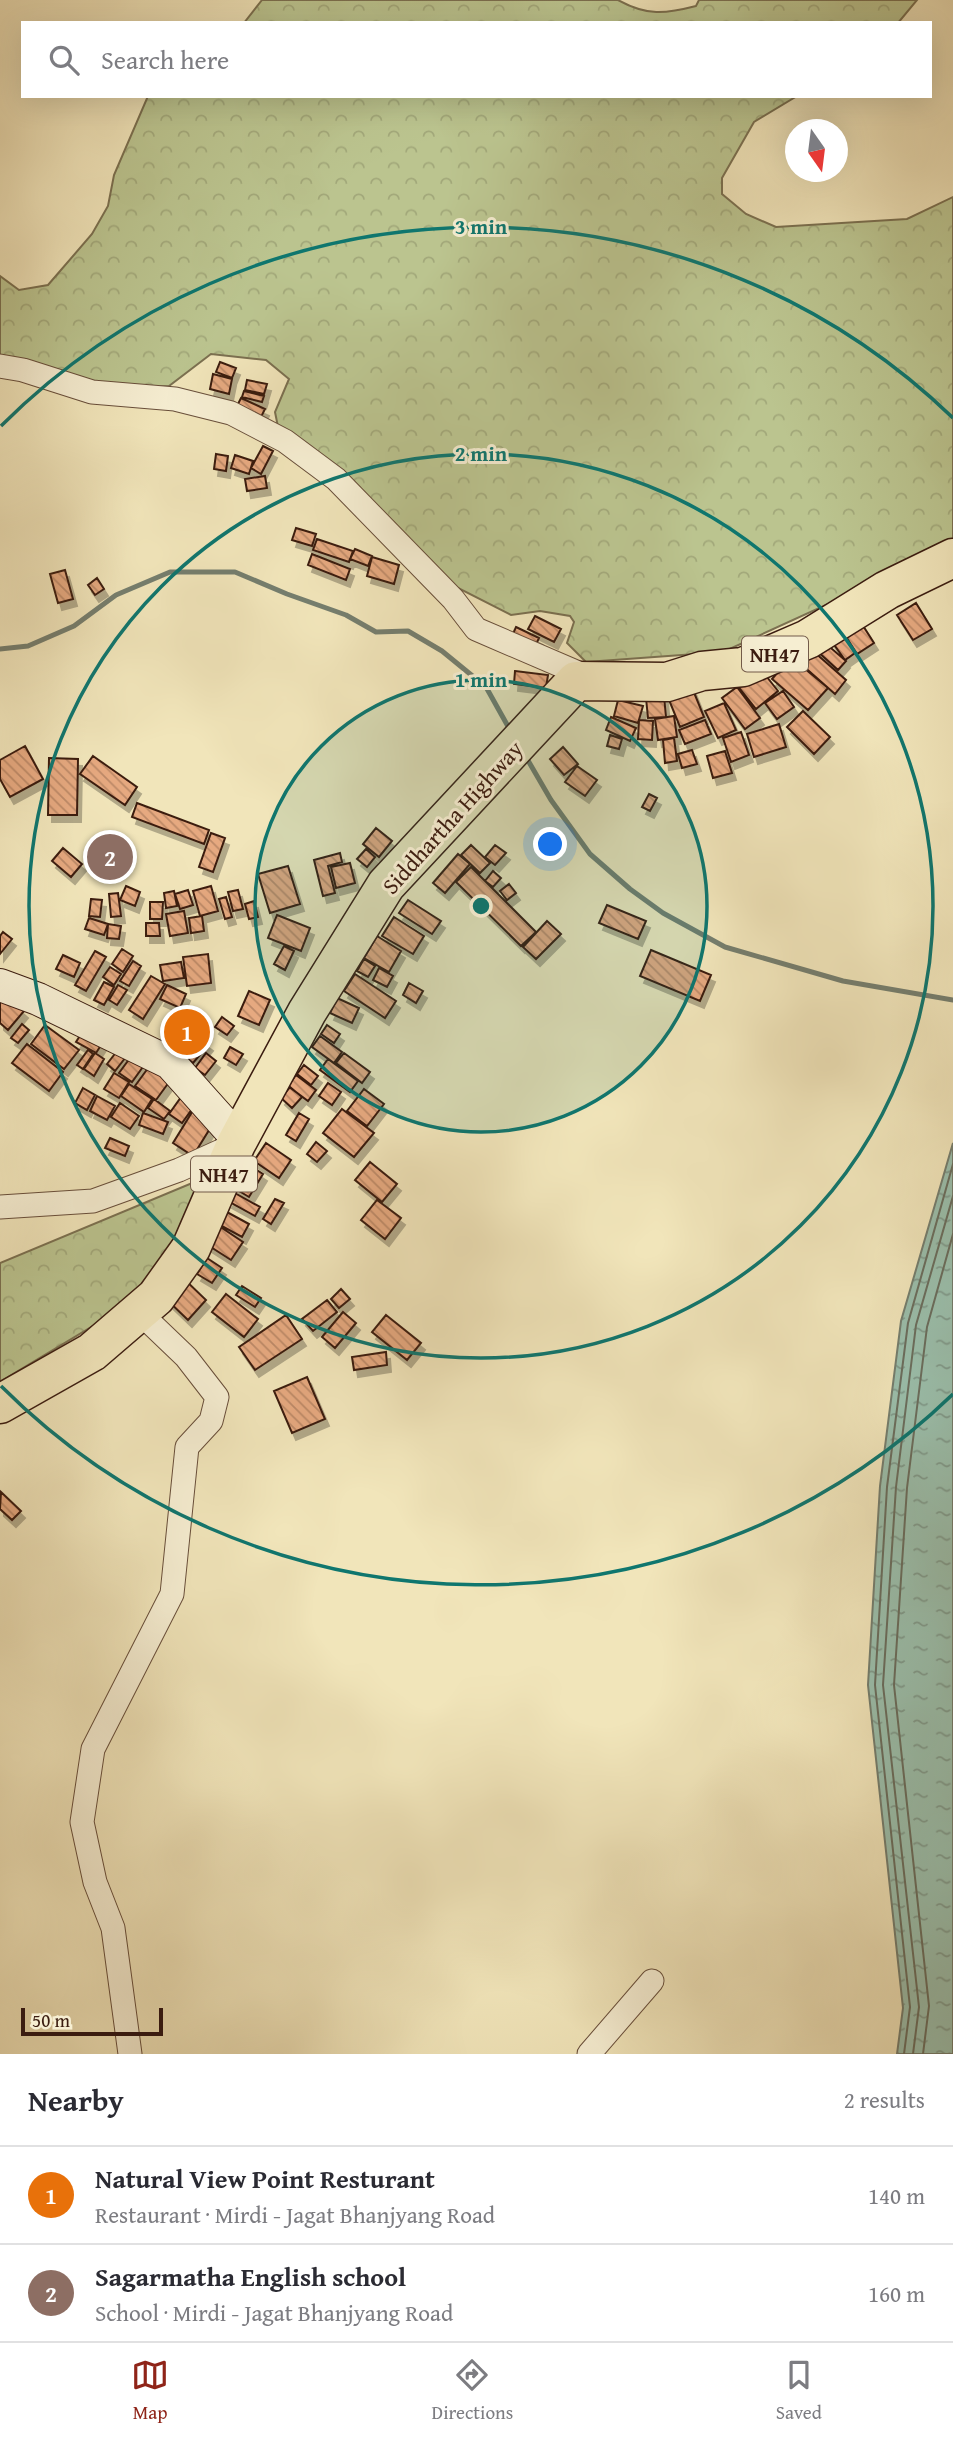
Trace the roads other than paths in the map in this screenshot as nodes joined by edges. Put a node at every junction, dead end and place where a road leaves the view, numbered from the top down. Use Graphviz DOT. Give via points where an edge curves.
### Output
graph roads {
  1 [pos="0,366"];
  2 [pos="953,558"];
  3 [pos="586,681"];
  4 [pos="0,985"];
  5 [pos="237,1142"];
  6 [pos="0,1207"];
  7 [pos="139,1312"];
  8 [pos="0,1404"];
  9 [pos="652,1981"];
  10 [pos="130,2054"];
  11 [pos="589,2054"];
  1 -- 3 [label="street" via="92,392 175,399 231,413 285,441 336,479 453,599 476,629"];
  2 -- 3 [label="highway, NH47" via="887,590 808,639 743,667 702,671 667,682"];
  3 -- 5 [label="highway, Siddhartha Highway / NH47" via="386,885 307,1012"];
  4 -- 5 [label="street" via="170,1063"];
  5 -- 6 [label="street" via="178,1170 93,1201"];
  5 -- 7 [label="highway, Siddhartha Highway / NH47" via="191,1248 156,1297"];
  7 -- 8 [label="highway, Siddhartha Highway / NH47" via="92,1352"];
  7 -- 10 [label="street" via="186,1357 217,1397 211,1421 187,1447 172,1594 93,1749 82,1822 95,1882 113,1928"];
  9 -- 11 [label="street"];
}
